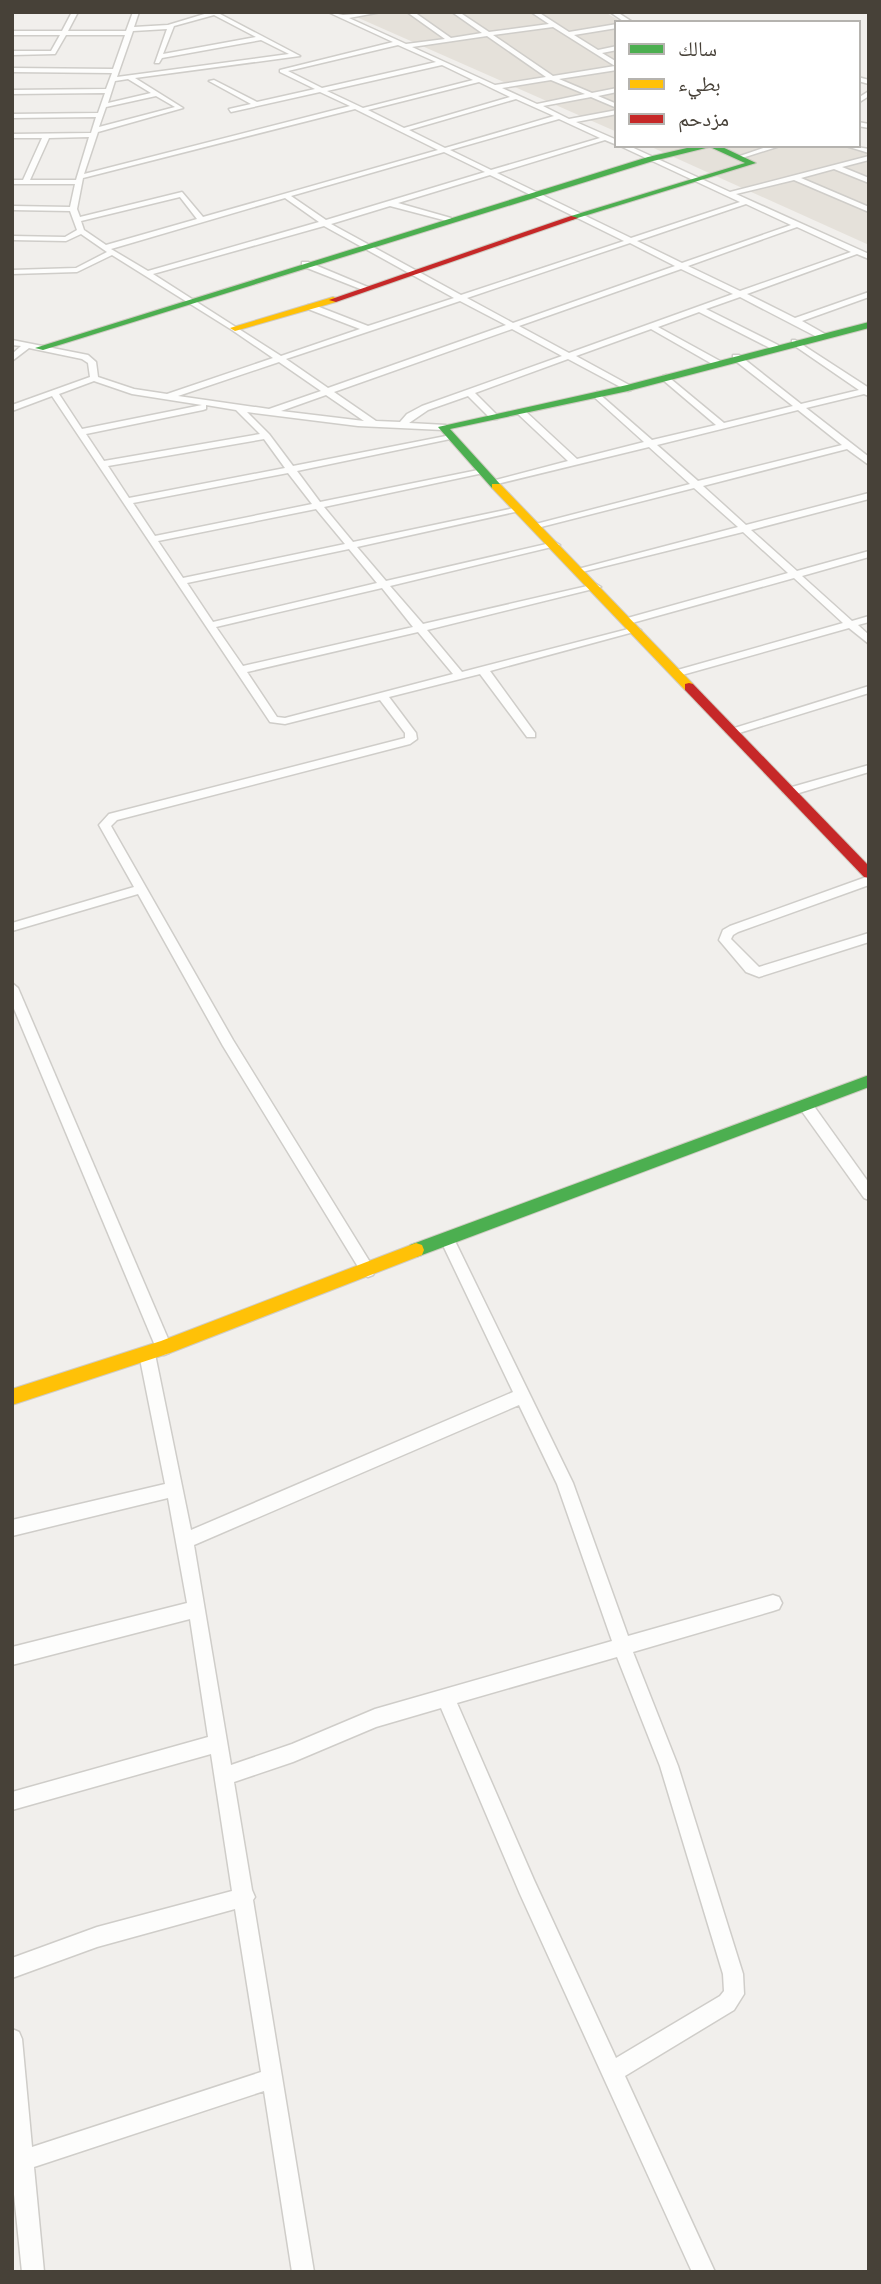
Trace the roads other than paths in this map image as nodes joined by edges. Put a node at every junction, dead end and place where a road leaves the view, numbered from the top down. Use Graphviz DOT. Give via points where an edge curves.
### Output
graph roads {
  1 [pos="75,12"];
  2 [pos="136,12"];
  3 [pos="331,12"];
  4 [pos="378,12"];
  5 [pos="410,12"];
  6 [pos="455,12"];
  7 [pos="534,12"];
  8 [pos="217,13"];
  9 [pos="185,16"];
  10 [pos="341,17"];
  11 [pos="554,25"];
  12 [pos="615,26"];
  13 [pos="170,27"];
  14 [pos="129,31"];
  15 [pos="12,33"];
  16 [pos="64,34"];
  17 [pos="486,34"];
  18 [pos="568,34"];
  19 [pos="262,38"];
  20 [pos="449,39"];
  21 [pos="401,44"];
  22 [pos="615,48"];
  23 [pos="597,52"];
  24 [pos="12,54"];
  25 [pos="160,55"];
  26 [pos="296,55"];
  27 [pos="442,63"];
  28 [pos="312,64"];
  29 [pos="615,65"];
  30 [pos="615,66"];
  31 [pos="12,70"];
  32 [pos="114,75"];
  33 [pos="153,75"];
  34 [pos="130,78"];
  35 [pos="552,78"];
  36 [pos="478,80"];
  37 [pos="212,81"];
  38 [pos="494,87"];
  39 [pos="318,88"];
  40 [pos="615,90"];
  41 [pos="109,91"];
  42 [pos="12,92"];
  43 [pos="158,94"];
  44 [pos="588,95"];
  45 [pos="516,97"];
  46 [pos="256,104"];
  47 [pos="106,105"];
  48 [pos="615,105"];
  49 [pos="535,106"];
  50 [pos="359,108"];
  51 [pos="230,110"];
  52 [pos="615,112"];
  53 [pos="102,115"];
  54 [pos="12,116"];
  55 [pos="559,117"];
  56 [pos="568,121"];
  57 [pos="403,130"];
  58 [pos="96,132"];
  59 [pos="47,135"];
  60 [pos="12,136"];
  61 [pos="605,138"];
  62 [pos="615,142"];
  63 [pos="626,147"];
  64 [pos="700,147"];
  65 [pos="713,147"];
  66 [pos="773,147"];
  67 [pos="446,151"];
  68 [pos="740,157"];
  69 [pos="869,158"];
  70 [pos="652,159"];
  71 [pos="835,167"];
  72 [pos="489,172"];
  73 [pos="794,177"];
  74 [pos="80,179"];
  75 [pos="700,181"];
  76 [pos="869,181"];
  77 [pos="12,182"];
  78 [pos="26,182"];
  79 [pos="535,194"];
  80 [pos="730,194"];
  81 [pos="286,196"];
  82 [pos="746,202"];
  83 [pos="388,203"];
  84 [pos="12,208"];
  85 [pos="73,209"];
  86 [pos="869,210"];
  87 [pos="581,216"];
  88 [pos="78,220"];
  89 [pos="201,220"];
  90 [pos="448,220"];
  91 [pos="325,223"];
  92 [pos="797,225"];
  93 [pos="81,231"];
  94 [pos="12,238"];
  95 [pos="631,241"];
  96 [pos="869,244"];
  97 [pos="368,246"];
  98 [pos="109,250"];
  99 [pos="854,250"];
  100 [pos="869,257"];
  101 [pos="306,264"];
  102 [pos="684,267"];
  103 [pos="414,271"];
  104 [pos="149,273"];
  105 [pos="14,274"];
  106 [pos="366,288"];
  107 [pos="739,293"];
  108 [pos="869,294"];
  109 [pos="463,297"];
  110 [pos="189,300"];
  111 [pos="311,307"];
  112 [pos="699,309"];
  113 [pos="795,321"];
  114 [pos="515,326"];
  115 [pos="651,326"];
  116 [pos="867,327"];
  117 [pos="235,328"];
  118 [pos="367,329"];
  119 [pos="822,336"];
  120 [pos="12,342"];
  121 [pos="795,342"];
  122 [pos="34,346"];
  123 [pos="775,348"];
  124 [pos="571,356"];
  125 [pos="278,357"];
  126 [pos="736,357"];
  127 [pos="12,359"];
  128 [pos="717,363"];
  129 [pos="94,378"];
  130 [pos="666,378"];
  131 [pos="628,388"];
  132 [pos="326,390"];
  133 [pos="868,391"];
  134 [pos="53,392"];
  135 [pos="470,392"];
  136 [pos="597,395"];
  137 [pos="166,397"];
  138 [pos="214,404"];
  139 [pos="799,407"];
  140 [pos="12,408"];
  141 [pos="239,408"];
  142 [pos="269,412"];
  143 [pos="521,412"];
  144 [pos="494,417"];
  145 [pos="375,425"];
  146 [pos="401,426"];
  147 [pos="723,426"];
  148 [pos="81,432"];
  149 [pos="447,432"];
  150 [pos="265,436"];
  151 [pos="650,443"];
  152 [pos="849,446"];
  153 [pos="575,462"];
  154 [pos="869,462"];
  155 [pos="105,464"];
  156 [pos="292,469"];
  157 [pos="488,477"];
  158 [pos="697,485"];
  159 [pos="869,496"];
  160 [pos="129,501"];
  161 [pos="318,506"];
  162 [pos="519,510"];
  163 [pos="537,525"];
  164 [pos="744,528"];
  165 [pos="155,539"];
  166 [pos="352,545"];
  167 [pos="555,545"];
  168 [pos="869,554"];
  169 [pos="581,571"];
  170 [pos="795,574"];
  171 [pos="182,581"];
  172 [pos="386,585"];
  173 [pos="596,587"];
  174 [pos="869,619"];
  175 [pos="211,625"];
  176 [pos="851,625"];
  177 [pos="632,626"];
  178 [pos="422,629"];
  179 [pos="869,641"];
  180 [pos="241,670"];
  181 [pos="484,671"];
  182 [pos="678,673"];
  183 [pos="461,677"];
  184 [pos="869,689"];
  185 [pos="383,697"];
  186 [pos="732,732"];
  187 [pos="530,735"];
  188 [pos="869,768"];
  189 [pos="789,792"];
  190 [pos="862,858"];
  191 [pos="869,874"];
  192 [pos="869,880"];
  193 [pos="142,889"];
  194 [pos="12,927"];
  195 [pos="869,937"];
  196 [pos="12,988"];
  197 [pos="869,1081"];
  198 [pos="806,1106"];
  199 [pos="869,1194"];
  200 [pos="447,1239"];
  201 [pos="368,1270"];
  202 [pos="155,1351"];
  203 [pos="522,1396"];
  204 [pos="12,1397"];
  205 [pos="174,1489"];
  206 [pos="12,1528"];
  207 [pos="184,1541"];
  208 [pos="773,1603"];
  209 [pos="197,1609"];
  210 [pos="623,1648"];
  211 [pos="12,1656"];
  212 [pos="447,1700"];
  213 [pos="219,1743"];
  214 [pos="225,1776"];
  215 [pos="12,1801"];
  216 [pos="245,1897"];
  217 [pos="12,1968"];
  218 [pos="12,2039"];
  219 [pos="614,2071"];
  220 [pos="273,2078"];
  221 [pos="18,2162"];
  222 [pos="33,2272"];
  223 [pos="303,2272"];
  224 [pos="704,2272"];
  1 -- 16 [label="street"];
  2 -- 14 [label="street"];
  3 -- 10 [label="street"];
  4 -- 10 [label="street"];
  5 -- 20 [label="street"];
  6 -- 17 [label="street"];
  7 -- 11 [label="street"];
  8 -- 9 [label="street"];
  8 -- 19 [label="street"];
  9 -- 13 [label="street"];
  10 -- 21 [label="street"];
  11 -- 17 [label="street"];
  11 -- 18 [label="street"];
  12 -- 18 [label="street"];
  13 -- 14 [label="street"];
  13 -- 25 [label="street"];
  14 -- 16 [label="street"];
  14 -- 32 [label="street"];
  15 -- 16 [label="street"];
  16 -- 24 [label="street" via="53,53"];
  17 -- 20 [label="street"];
  17 -- 35 [label="street"];
  18 -- 23 [label="street"];
  19 -- 25 [label="street"];
  19 -- 26 [label="street"];
  20 -- 21 [label="street"];
  21 -- 27 [label="street"];
  21 -- 28 [label="street"];
  22 -- 23 [label="street"];
  23 -- 29 [label="street"];
  25 -- 33 [label="street"];
  26 -- 28 [label="street"];
  26 -- 33 [label="street"];
  27 -- 36 [label="street"];
  27 -- 39 [label="street"];
  28 -- 39 [label="street" via="282,71"];
  30 -- 35 [label="street"];
  31 -- 32 [label="street"];
  32 -- 34 [label="street"];
  32 -- 41 [label="street"];
  33 -- 34 [label="street"];
  34 -- 43 [label="street"];
  35 -- 38 [label="street"];
  35 -- 44 [label="street"];
  36 -- 38 [label="street"];
  36 -- 50 [label="street"];
  37 -- 46 [label="street"];
  38 -- 45 [label="street"];
  39 -- 46 [label="street"];
  39 -- 50 [label="street"];
  40 -- 44 [label="street"];
  41 -- 42 [label="street"];
  41 -- 47 [label="street"];
  43 -- 47 [label="street"];
  43 -- 58 [label="street" via="180,109"];
  44 -- 48 [label="street"];
  44 -- 49 [label="street"];
  45 -- 49 [label="street"];
  45 -- 57 [label="street"];
  46 -- 51 [label="street"];
  47 -- 53 [label="street"];
  49 -- 55 [label="street"];
  50 -- 57 [label="street"];
  50 -- 74 [label="street"];
  52 -- 56 [label="street"];
  53 -- 54 [label="street"];
  53 -- 58 [label="street"];
  55 -- 56 [label="street"];
  55 -- 67 [label="street"];
  56 -- 61 [label="street"];
  57 -- 67 [label="street"];
  58 -- 59 [label="street"];
  58 -- 74 [label="street"];
  59 -- 60 [label="street"];
  59 -- 78 [label="street"];
  61 -- 62 [label="street"];
  61 -- 72 [label="street"];
  63 -- 70 [label="street"];
  64 -- 70 [label="street"];
  65 -- 68 [label="street"];
  66 -- 68 [label="street"];
  67 -- 72 [label="street"];
  67 -- 81 [label="street"];
  68 -- 75 [label="street" via="752,164"];
  69 -- 71 [label="street"];
  70 -- 75 [label="street"];
  70 -- 79 [label="street"];
  71 -- 73 [label="street"];
  71 -- 76 [label="street"];
  72 -- 79 [label="street"];
  72 -- 83 [label="street"];
  73 -- 80 [label="street"];
  73 -- 86 [label="street"];
  74 -- 78 [label="street"];
  74 -- 85 [label="street"];
  75 -- 80 [label="street"];
  75 -- 87 [label="street"];
  77 -- 78 [label="street"];
  79 -- 87 [label="street"];
  79 -- 90 [label="street"];
  80 -- 82 [label="street"];
  81 -- 89 [label="street"];
  81 -- 91 [label="street"];
  82 -- 92 [label="street"];
  82 -- 95 [label="street"];
  83 -- 90 [label="street"];
  83 -- 91 [label="street"];
  84 -- 85 [label="street"];
  85 -- 88 [label="street"];
  87 -- 95 [label="street"];
  87 -- 103 [label="street"];
  88 -- 89 [label="street" via="181,194"];
  88 -- 93 [label="street"];
  89 -- 98 [label="street"];
  90 -- 97 [label="street"];
  91 -- 97 [label="street"];
  91 -- 104 [label="street"];
  92 -- 99 [label="street"];
  92 -- 102 [label="street"];
  93 -- 94 [label="street" via="66,239"];
  93 -- 98 [label="street"];
  95 -- 102 [label="street"];
  95 -- 109 [label="street"];
  96 -- 99 [label="street"];
  97 -- 101 [label="street"];
  97 -- 103 [label="street"];
  98 -- 104 [label="street"];
  98 -- 105 [label="street" via="77,270"];
  99 -- 100 [label="street"];
  99 -- 107 [label="street"];
  101 -- 106 [label="street"];
  101 -- 110 [label="street"];
  102 -- 107 [label="street"];
  102 -- 114 [label="street"];
  103 -- 106 [label="street"];
  103 -- 109 [label="street"];
  104 -- 110 [label="street"];
  106 -- 111 [label="street"];
  107 -- 112 [label="street"];
  107 -- 113 [label="street"];
  108 -- 113 [label="street"];
  109 -- 114 [label="street"];
  109 -- 118 [label="street"];
  110 -- 117 [label="street"];
  110 -- 122 [label="street"];
  111 -- 117 [label="street"];
  111 -- 118 [label="street"];
  112 -- 115 [label="street"];
  112 -- 123 [label="street"];
  113 -- 119 [label="street"];
  114 -- 124 [label="street"];
  114 -- 132 [label="street"];
  115 -- 124 [label="street"];
  115 -- 128 [label="street"];
  116 -- 119 [label="street"];
  117 -- 125 [label="street"];
  118 -- 125 [label="street"];
  119 -- 121 [label="street"];
  120 -- 122 [label="street"];
  121 -- 123 [label="street"];
  121 -- 133 [label="street"];
  122 -- 127 [label="street"];
  122 -- 129 [label="street" via="90,359"];
  123 -- 126 [label="street"];
  124 -- 131 [label="street"];
  124 -- 135 [label="street"];
  125 -- 132 [label="street"];
  125 -- 137 [label="street"];
  126 -- 128 [label="street"];
  126 -- 139 [label="street"];
  128 -- 130 [label="street"];
  129 -- 134 [label="street"];
  129 -- 137 [label="street"];
  130 -- 131 [label="street"];
  130 -- 147 [label="street"];
  131 -- 136 [label="street"];
  132 -- 142 [label="street"];
  132 -- 145 [label="street"];
  133 -- 139 [label="street"];
  134 -- 140 [label="street"];
  134 -- 148 [label="street"];
  135 -- 144 [label="street"];
  135 -- 146 [label="street" via="425,408"];
  136 -- 143 [label="street"];
  136 -- 151 [label="street"];
  137 -- 138 [label="street"];
  138 -- 141 [label="street"];
  138 -- 148 [label="street"];
  139 -- 147 [label="street"];
  139 -- 152 [label="street"];
  141 -- 142 [label="street"];
  141 -- 150 [label="street"];
  142 -- 145 [label="street"];
  143 -- 144 [label="street"];
  143 -- 153 [label="street"];
  144 -- 149 [label="street"];
  145 -- 146 [label="street"];
  146 -- 149 [label="street"];
  147 -- 151 [label="street"];
  148 -- 155 [label="street"];
  149 -- 156 [label="street"];
  149 -- 157 [label="street"];
  150 -- 155 [label="street"];
  150 -- 156 [label="street"];
  151 -- 153 [label="street"];
  151 -- 158 [label="street"];
  152 -- 154 [label="street"];
  152 -- 158 [label="street"];
  153 -- 157 [label="street"];
  155 -- 160 [label="street"];
  156 -- 160 [label="street"];
  156 -- 161 [label="street"];
  157 -- 161 [label="street"];
  157 -- 162 [label="street"];
  158 -- 163 [label="street"];
  158 -- 164 [label="street"];
  159 -- 164 [label="street"];
  160 -- 165 [label="street"];
  161 -- 165 [label="street"];
  161 -- 166 [label="street"];
  162 -- 163 [label="street"];
  162 -- 166 [label="street"];
  163 -- 167 [label="street"];
  164 -- 169 [label="street"];
  164 -- 170 [label="street"];
  165 -- 171 [label="street"];
  166 -- 171 [label="street"];
  166 -- 172 [label="street"];
  167 -- 169 [label="street"];
  167 -- 172 [label="street"];
  168 -- 170 [label="street"];
  169 -- 173 [label="street"];
  170 -- 176 [label="street"];
  170 -- 177 [label="street"];
  171 -- 175 [label="street"];
  172 -- 175 [label="street"];
  172 -- 178 [label="street"];
  173 -- 177 [label="street"];
  173 -- 178 [label="street"];
  174 -- 176 [label="street"];
  175 -- 180 [label="street"];
  176 -- 179 [label="street"];
  176 -- 182 [label="street"];
  177 -- 181 [label="street"];
  177 -- 182 [label="street"];
  178 -- 180 [label="street"];
  178 -- 183 [label="street"];
  180 -- 185 [label="street" via="271,717 279,721"];
  181 -- 183 [label="street"];
  181 -- 187 [label="street"];
  182 -- 186 [label="street"];
  183 -- 185 [label="street"];
  184 -- 186 [label="street"];
  185 -- 193 [label="street" via="411,733 406,742 108,820 105,825"];
  186 -- 189 [label="street"];
  188 -- 189 [label="street"];
  189 -- 190 [label="street"];
  190 -- 191 [label="street"];
  192 -- 195 [label="street" via="734,929 725,940 759,972"];
  193 -- 194 [label="street"];
  193 -- 201 [label="street" via="228,1044"];
  196 -- 202 [label="street"];
  197 -- 198 [label="street"];
  198 -- 199 [label="street"];
  198 -- 200 [label="street"];
  200 -- 201 [label="street"];
  200 -- 203 [label="street"];
  201 -- 202 [label="street"];
  202 -- 204 [label="street"];
  202 -- 205 [label="street"];
  203 -- 207 [label="street"];
  203 -- 210 [label="street" via="565,1483"];
  205 -- 206 [label="street"];
  205 -- 207 [label="street"];
  207 -- 209 [label="street"];
  208 -- 210 [label="street"];
  209 -- 211 [label="street"];
  209 -- 213 [label="street"];
  210 -- 212 [label="street"];
  210 -- 219 [label="street" via="669,1766 733,1974 734,1994 727,2003"];
  212 -- 214 [label="street" via="375,1718"];
  212 -- 219 [label="street" via="527,1887"];
  213 -- 214 [label="street"];
  213 -- 215 [label="street"];
  214 -- 216 [label="street"];
  216 -- 217 [label="street" via="97,1937"];
  216 -- 220 [label="street"];
  218 -- 221 [label="street"];
  219 -- 224 [label="street"];
  220 -- 221 [label="street"];
  220 -- 223 [label="street"];
  221 -- 222 [label="street"];
}
